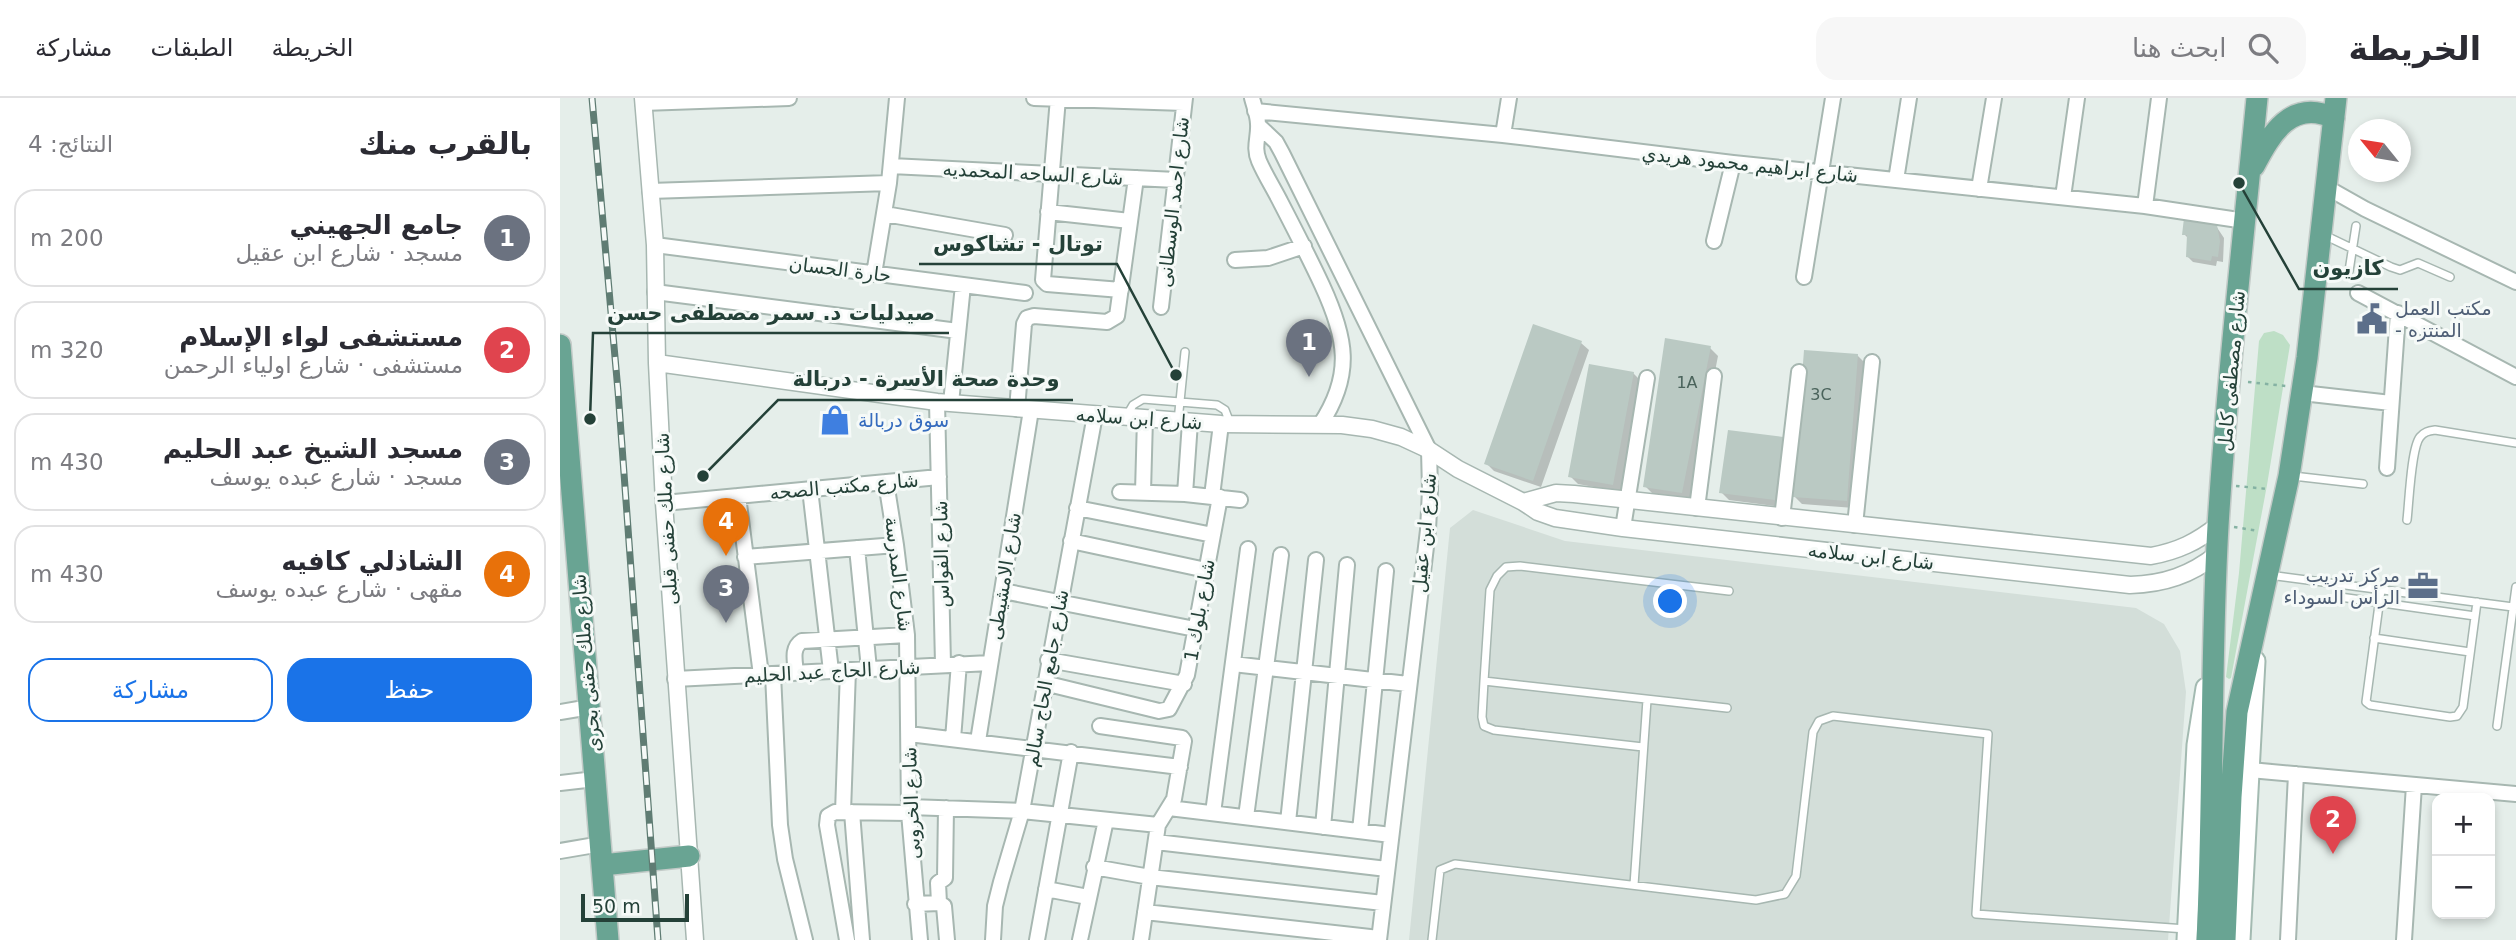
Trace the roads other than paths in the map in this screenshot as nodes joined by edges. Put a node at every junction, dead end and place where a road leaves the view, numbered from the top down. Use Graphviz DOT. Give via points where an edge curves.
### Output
graph roads {
  1 [pos="789,98"];
  2 [pos="897,98"];
  3 [pos="1034,98"];
  4 [pos="1058,98"];
  5 [pos="1509,98"];
  6 [pos="1833,98"];
  7 [pos="1909,98"];
  8 [pos="1994,98"];
  9 [pos="2077,98"];
  10 [pos="2159,98"];
  11 [pos="2257,98"];
  12 [pos="643,100"];
  13 [pos="1184,100"];
  14 [pos="1254,104"];
  15 [pos="2335,108"];
  16 [pos="1259,126"];
  17 [pos="1503,135"];
  18 [pos="1733,163"];
  19 [pos="891,166"];
  20 [pos="1821,172"];
  21 [pos="1051,173"];
  22 [pos="2250,173"];
  23 [pos="1136,178"];
  24 [pos="1176,180"];
  25 [pos="1896,180"];
  26 [pos="889,183"];
  27 [pos="2326,187"];
  28 [pos="1979,189"];
  29 [pos="650,191"];
  30 [pos="2063,197"];
  31 [pos="2145,206"];
  32 [pos="1048,212"];
  33 [pos="885,214"];
  34 [pos="1130,221"];
  35 [pos="2245,221"];
  36 [pos="2356,226"];
  37 [pos="2320,233"];
  38 [pos="1005,235"];
  39 [pos="1714,241"];
  40 [pos="655,245"];
  41 [pos="1304,246"];
  42 [pos="2352,248"];
  43 [pos="1235,260"];
  44 [pos="2349,271"];
  45 [pos="874,274"];
  46 [pos="1804,277"];
  47 [pos="2450,277"];
  48 [pos="2516,282"];
  49 [pos="962,285"];
  50 [pos="1121,290"];
  51 [pos="655,292"];
  52 [pos="1025,293"];
  53 [pos="2358,293"];
  54 [pos="1161,307"];
  55 [pos="2398,313"];
  56 [pos="958,331"];
  57 [pos="560,345"];
  58 [pos="1185,352"];
  59 [pos="1872,362"];
  60 [pos="657,363"];
  61 [pos="1799,372"];
  62 [pos="1714,376"];
  63 [pos="2516,377"];
  64 [pos="1647,378"];
  65 [pos="2302,390"];
  66 [pos="944,402"];
  67 [pos="1180,402"];
  68 [pos="2391,403"];
  69 [pos="1024,410"];
  70 [pos="563,414"];
  71 [pos="1095,415"];
  72 [pos="1126,417"];
  73 [pos="1145,418"];
  74 [pos="1184,421"];
  75 [pos="1225,424"];
  76 [pos="1320,425"];
  77 [pos="2516,443"];
  78 [pos="1429,450"];
  79 [pos="565,461"];
  80 [pos="2387,468"];
  81 [pos="939,477"];
  82 [pos="886,482"];
  83 [pos="2287,483"];
  84 [pos="2363,484"];
  85 [pos="810,489"];
  86 [pos="1120,492"];
  87 [pos="1143,492"];
  88 [pos="1185,494"];
  89 [pos="738,496"];
  90 [pos="1216,497"];
  91 [pos="1240,500"];
  92 [pos="1627,501"];
  93 [pos="1523,502"];
  94 [pos="664,503"];
  95 [pos="1077,508"];
  96 [pos="1697,508"];
  97 [pos="1782,518"];
  98 [pos="2407,520"];
  99 [pos="1855,525"];
  100 [pos="2218,525"];
  101 [pos="1623,527"];
  102 [pos="1213,535"];
  103 [pos="1071,541"];
  104 [pos="568,543"];
  105 [pos="897,545"];
  106 [pos="858,548"];
  107 [pos="1248,549"];
  108 [pos="817,551"];
  109 [pos="2217,554"];
  110 [pos="1281,555"];
  111 [pos="746,557"];
  112 [pos="1316,560"];
  113 [pos="1347,565"];
  114 [pos="1206,570"];
  115 [pos="1386,571"];
  116 [pos="2268,575"];
  117 [pos="2516,587"];
  118 [pos="2381,590"];
  119 [pos="1003,591"];
  120 [pos="1729,591"];
  121 [pos="2340,597"];
  122 [pos="1059,602"];
  123 [pos="2477,602"];
  124 [pos="2379,603"];
  125 [pos="2513,607"];
  126 [pos="2475,616"];
  127 [pos="2256,623"];
  128 [pos="1195,629"];
  129 [pos="907,635"];
  130 [pos="867,638"];
  131 [pos="2374,638"];
  132 [pos="828,639"];
  133 [pos="2213,645"];
  134 [pos="2470,652"];
  135 [pos="1048,660"];
  136 [pos="959,663"];
  137 [pos="990,663"];
  138 [pos="943,664"];
  139 [pos="1233,664"];
  140 [pos="908,666"];
  141 [pos="1266,668"];
  142 [pos="869,669"];
  143 [pos="848,670"];
  144 [pos="831,671"];
  145 [pos="1304,672"];
  146 [pos="796,673"];
  147 [pos="767,675"];
  148 [pos="1337,676"];
  149 [pos="675,680"];
  150 [pos="1375,680"];
  151 [pos="1484,681"];
  152 [pos="1044,683"];
  153 [pos="1184,684"];
  154 [pos="1408,684"];
  155 [pos="1647,700"];
  156 [pos="590,707"];
  157 [pos="1727,708"];
  158 [pos="560,712"];
  159 [pos="1100,726"];
  160 [pos="2497,726"];
  161 [pos="909,734"];
  162 [pos="953,739"];
  163 [pos="978,741"];
  164 [pos="1643,747"];
  165 [pos="1033,748"];
  166 [pos="1071,752"];
  167 [pos="1180,767"];
  168 [pos="2250,770"];
  169 [pos="2296,774"];
  170 [pos="595,779"];
  171 [pos="560,783"];
  172 [pos="2414,785"];
  173 [pos="2516,794"];
  174 [pos="946,808"];
  175 [pos="1169,808"];
  176 [pos="909,810"];
  177 [pos="1023,811"];
  178 [pos="848,812"];
  179 [pos="1213,813"];
  180 [pos="1060,815"];
  181 [pos="1246,817"];
  182 [pos="1106,820"];
  183 [pos="1288,822"];
  184 [pos="1158,825"];
  185 [pos="1323,827"];
  186 [pos="1360,831"];
  187 [pos="1391,835"];
  188 [pos="1156,842"];
  189 [pos="2219,846"];
  190 [pos="560,850"];
  191 [pos="601,855"];
  192 [pos="688,856"];
  193 [pos="1094,867"];
  194 [pos="1387,869"];
  195 [pos="1150,877"];
  196 [pos="1634,885"];
  197 [pos="1046,889"];
  198 [pos="1088,897"];
  199 [pos="939,903"];
  200 [pos="1383,903"];
  201 [pos="915,904"];
  202 [pos="1145,912"];
  203 [pos="2187,935"];
  204 [pos="1379,939"];
  205 [pos="608,940"];
  206 [pos="695,940"];
  207 [pos="805,940"];
  208 [pos="848,940"];
  209 [pos="862,940"];
  210 [pos="920,940"];
  211 [pos="947,940"];
  212 [pos="993,940"];
  213 [pos="1037,940"];
  214 [pos="1080,940"];
  215 [pos="1141,940"];
  216 [pos="1432,940"];
  217 [pos="2207,940"];
  218 [pos="2225,940"];
  219 [pos="2240,940"];
  220 [pos="2288,940"];
  221 [pos="2404,940"];
  1 -- 12 [label="street"];
  2 -- 19 [label="street"];
  3 -- 4 [label="street"];
  4 -- 13 [label="street"];
  4 -- 21 [label="street"];
  5 -- 17 [label="street"];
  6 -- 20 [label="street"];
  7 -- 25 [label="street"];
  8 -- 28 [label="street"];
  9 -- 30 [label="street"];
  10 -- 31 [label="street"];
  11 -- 22 [label="main road, شارع مصطفى كامل"];
  12 -- 29 [label="street, شارع ملك حفنى قبلى"];
  13 -- 24 [label="street, شارع احمد الوسطانى"];
  14 -- 16 [label="street, شارع ابن عقيل"];
  14 -- 17 [label="street, شارع ابراهيم محمود هريدي"];
  15 -- 22 [label="main road" via="2312,102 2292,105 2282,114"];
  15 -- 27 [label="main road"];
  16 -- 41 [label="street, شارع ابن عقيل" via="1255,137 1259,161"];
  16 -- 78 [label="street, شارع ابن عقيل" via="1282,153"];
  17 -- 18 [label="street, شارع ابراهيم محمود هريدي"];
  18 -- 20 [label="street, شارع ابراهيم محمود هريدي"];
  18 -- 39 [label="street"];
  19 -- 21 [label="street, شارع الساحه المحمديه"];
  19 -- 26 [label="street"];
  20 -- 25 [label="street, شارع ابراهيم محمود هريدي"];
  20 -- 46 [label="street"];
  21 -- 23 [label="street, شارع الساحه المحمديه"];
  21 -- 32 [label="street"];
  22 -- 35 [label="main road, شارع مصطفى كامل"];
  23 -- 24 [label="street, شارع الساحه المحمديه"];
  23 -- 34 [label="street"];
  24 -- 54 [label="street, شارع احمد الوسطانى"];
  25 -- 28 [label="street, شارع ابراهيم محمود هريدي"];
  26 -- 29 [label="street"];
  26 -- 33 [label="street"];
  27 -- 37 [label="main road"];
  27 -- 48 [label="street"];
  28 -- 30 [label="street, شارع ابراهيم محمود هريدي"];
  29 -- 40 [label="street, شارع ملك حفنى قبلى"];
  30 -- 31 [label="street, شارع ابراهيم محمود هريدي"];
  31 -- 35 [label="street, شارع ابراهيم محمود هريدي"];
  32 -- 34 [label="street"];
  32 -- 50 [label="street" via="1044,282"];
  33 -- 38 [label="street"];
  33 -- 45 [label="street"];
  34 -- 50 [label="street"];
  35 -- 100 [label="main road, شارع مصطفى كامل"];
  36 -- 42 [label="lane"];
  37 -- 42 [label="lane"];
  37 -- 65 [label="main road"];
  40 -- 45 [label="street, حارة الحسان"];
  40 -- 51 [label="street, شارع ملك حفنى قبلى"];
  41 -- 43 [label="street" via="1268,258"];
  41 -- 76 [label="street, شارع ابن عقيل" via="1337,318 1343,349 1336,397"];
  42 -- 44 [label="lane"];
  42 -- 47 [label="lane" via="2400,270 2418,263"];
  45 -- 49 [label="street, حارة الحسان"];
  49 -- 52 [label="street, حارة الحسان"];
  49 -- 56 [label="street, شارع الفواس"];
  50 -- 69 [label="street, شارع الامشيطى" via="1117,316 1107,322 1027,318"];
  51 -- 56 [label="street"];
  51 -- 60 [label="street, شارع ملك حفنى قبلى"];
  53 -- 55 [label="street"];
  55 -- 63 [label="street"];
  55 -- 68 [label="street"];
  56 -- 66 [label="street, شارع الفواس"];
  57 -- 70 [label="main road, شارع ملك حفنى بحرى"];
  58 -- 67 [label="lane"];
  59 -- 99 [label="street"];
  60 -- 66 [label="street, شارع ابن سلامه"];
  60 -- 94 [label="street, شارع ملك حفنى قبلى"];
  61 -- 97 [label="street"];
  62 -- 96 [label="street"];
  64 -- 92 [label="street"];
  65 -- 68 [label="street"];
  65 -- 83 [label="main road"];
  66 -- 69 [label="street, شارع ابن سلامه"];
  66 -- 81 [label="street, شارع الفواس"];
  67 -- 72 [label="lane" via="1143,399"];
  67 -- 74 [label="lane"];
  67 -- 75 [label="lane" via="1217,405 1228,414"];
  68 -- 80 [label="street"];
  69 -- 71 [label="street, شارع ابن سلامه"];
  69 -- 119 [label="street, شارع الامشيطى"];
  70 -- 79 [label="main road, شارع ملك حفنى بحرى"];
  71 -- 72 [label="street, شارع ابن سلامه"];
  71 -- 95 [label="street, شارع جامع الحاج سالم"];
  72 -- 73 [label="street, شارع ابن سلامه"];
  73 -- 74 [label="street, شارع ابن سلامه"];
  73 -- 87 [label="street"];
  74 -- 75 [label="street, شارع ابن سلامه"];
  74 -- 88 [label="street"];
  75 -- 76 [label="street, شارع ابن سلامه"];
  75 -- 90 [label="street, شارع بلوك 1"];
  76 -- 78 [label="street, شارع ابن سلامه" via="1372,429"];
  77 -- 98 [label="lane" via="2426,431 2415,448"];
  78 -- 93 [label="street, شارع ابن سلامه"];
  78 -- 154 [label="street, شارع ابن عقيل" via="1430,510"];
  79 -- 104 [label="main road, شارع ملك حفنى بحرى"];
  81 -- 82 [label="street, شارع مكتب الصحه"];
  81 -- 138 [label="street, شارع الفواس"];
  82 -- 85 [label="street, شارع مكتب الصحه"];
  82 -- 105 [label="street, شارع المدرسة"];
  83 -- 84 [label="lane"];
  83 -- 116 [label="main road"];
  85 -- 89 [label="street, شارع مكتب الصحه"];
  85 -- 108 [label="street"];
  86 -- 87 [label="street"];
  87 -- 88 [label="street"];
  88 -- 90 [label="street"];
  89 -- 94 [label="street, شارع مكتب الصحه"];
  89 -- 111 [label="street"];
  90 -- 91 [label="street"];
  90 -- 102 [label="street, شارع بلوك 1"];
  92 -- 93 [label="street, شارع ابن سلامه" via="1556,493"];
  92 -- 96 [label="street, شارع ابن سلامه"];
  92 -- 101 [label="street"];
  93 -- 101 [label="street, شارع ابن سلامه" via="1555,518"];
  94 -- 149 [label="street, شارع ملك حفنى قبلى"];
  95 -- 102 [label="street"];
  95 -- 103 [label="street, شارع جامع الحاج سالم"];
  96 -- 97 [label="street, شارع ابن سلامه"];
  97 -- 99 [label="street, شارع ابن سلامه"];
  99 -- 100 [label="street, شارع ابن سلامه" via="2151,556 2199,541"];
  100 -- 109 [label="main road, شارع مصطفى كامل"];
  101 -- 109 [label="street, شارع ابن سلامه" via="2130,585 2183,576"];
  102 -- 114 [label="street, شارع بلوك 1"];
  103 -- 114 [label="street"];
  103 -- 122 [label="street, شارع جامع الحاج سالم"];
  104 -- 156 [label="main road, شارع ملك حفنى بحرى"];
  105 -- 106 [label="street"];
  105 -- 129 [label="street, شارع المدرسة"];
  106 -- 108 [label="street"];
  106 -- 130 [label="street"];
  107 -- 139 [label="street"];
  108 -- 111 [label="street"];
  108 -- 132 [label="street"];
  109 -- 133 [label="main road, شارع مصطفى كامل"];
  110 -- 141 [label="street"];
  111 -- 147 [label="street"];
  112 -- 145 [label="street"];
  113 -- 148 [label="street"];
  114 -- 128 [label="street, شارع بلوك 1"];
  115 -- 150 [label="street"];
  116 -- 118 [label="lane"];
  116 -- 127 [label="main road"];
  117 -- 125 [label="lane"];
  118 -- 123 [label="lane"];
  118 -- 124 [label="lane"];
  119 -- 122 [label="street"];
  119 -- 137 [label="street, شارع الامشيطى"];
  120 -- 151 [label="lane" via="1506,567 1490,590"];
  121 -- 124 [label="lane"];
  122 -- 128 [label="street"];
  122 -- 135 [label="street, شارع جامع الحاج سالم"];
  123 -- 125 [label="lane"];
  123 -- 126 [label="lane"];
  124 -- 126 [label="lane"];
  124 -- 131 [label="lane"];
  125 -- 160 [label="lane"];
  126 -- 134 [label="lane"];
  127 -- 168 [label="main road"];
  127 -- 189 [label="main road" via="2237,712"];
  128 -- 153 [label="street, شارع بلوك 1"];
  129 -- 130 [label="street"];
  129 -- 140 [label="street, شارع المدرسة"];
  130 -- 132 [label="street"];
  130 -- 142 [label="street"];
  131 -- 134 [label="lane"];
  131 -- 134 [label="lane" via="2366,702 2450,717 2463,707"];
  132 -- 144 [label="street"];
  132 -- 146 [label="street" via="799,643"];
  133 -- 189 [label="main road, شارع مصطفى كامل"];
  133 -- 203 [label="main road, شارع مصطفى كامل" via="2197,745"];
  135 -- 152 [label="street, شارع جامع الحاج سالم"];
  135 -- 153 [label="street"];
  136 -- 137 [label="street, شارع الحاج عبد الحليم"];
  136 -- 138 [label="street, شارع الحاج عبد الحليم"];
  136 -- 162 [label="street"];
  137 -- 163 [label="street, شارع الامشيطى"];
  138 -- 140 [label="street, شارع الحاج عبد الحليم"];
  139 -- 141 [label="street"];
  139 -- 179 [label="street"];
  140 -- 142 [label="street, شارع الحاج عبد الحليم"];
  140 -- 161 [label="street, شارع الخروبى"];
  141 -- 145 [label="street"];
  141 -- 181 [label="street"];
  142 -- 143 [label="street, شارع الحاج عبد الحليم"];
  143 -- 144 [label="street, شارع الحاج عبد الحليم"];
  143 -- 178 [label="street"];
  144 -- 146 [label="street, شارع الحاج عبد الحليم"];
  145 -- 148 [label="street"];
  145 -- 183 [label="street"];
  146 -- 147 [label="street, شارع الحاج عبد الحليم"];
  147 -- 149 [label="street, شارع الحاج عبد الحليم"];
  147 -- 207 [label="street" via="780,825"];
  148 -- 150 [label="street"];
  148 -- 185 [label="street"];
  149 -- 192 [label="street, شارع ملك حفنى قبلى"];
  150 -- 154 [label="street"];
  150 -- 186 [label="street"];
  151 -- 155 [label="lane"];
  151 -- 164 [label="lane" via="1484,726"];
  152 -- 153 [label="street, شارع بلوك 1" via="1159,711 1169,709"];
  152 -- 165 [label="street, شارع جامع الحاج سالم"];
  154 -- 187 [label="street, شارع ابن عقيل"];
  155 -- 157 [label="lane"];
  155 -- 164 [label="lane"];
  156 -- 158 [label="street"];
  156 -- 170 [label="main road, شارع ملك حفنى بحرى"];
  159 -- 167 [label="street" via="1182,738"];
  161 -- 162 [label="street"];
  161 -- 176 [label="street, شارع الخروبى"];
  162 -- 163 [label="street"];
  163 -- 165 [label="street"];
  164 -- 196 [label="lane"];
  165 -- 166 [label="street"];
  165 -- 177 [label="street, شارع جامع الحاج سالم"];
  166 -- 167 [label="street"];
  166 -- 180 [label="street"];
  167 -- 175 [label="street"];
  168 -- 169 [label="street"];
  168 -- 219 [label="main road"];
  169 -- 172 [label="street"];
  169 -- 220 [label="street"];
  170 -- 171 [label="street"];
  170 -- 191 [label="main road, شارع ملك حفنى بحرى"];
  172 -- 173 [label="street"];
  172 -- 221 [label="street"];
  174 -- 176 [label="street"];
  174 -- 177 [label="street"];
  174 -- 199 [label="street" via="945,878 938,883"];
  175 -- 179 [label="street"];
  175 -- 184 [label="street"];
  176 -- 178 [label="street"];
  176 -- 201 [label="street, شارع الخروبى"];
  177 -- 180 [label="street"];
  177 -- 212 [label="street, شارع جامع الحاج سالم" via="1000,882"];
  178 -- 208 [label="street" via="831,813 826,820"];
  178 -- 209 [label="street"];
  179 -- 181 [label="street"];
  180 -- 182 [label="street"];
  180 -- 197 [label="street"];
  181 -- 183 [label="street"];
  182 -- 184 [label="street"];
  182 -- 193 [label="street"];
  183 -- 185 [label="street"];
  184 -- 188 [label="street"];
  185 -- 186 [label="street"];
  186 -- 187 [label="street"];
  187 -- 194 [label="street, شارع ابن عقيل"];
  188 -- 194 [label="street"];
  188 -- 195 [label="street"];
  189 -- 217 [label="main road"];
  189 -- 218 [label="main road"];
  190 -- 191 [label="street"];
  191 -- 192 [label="main road"];
  191 -- 205 [label="main road, شارع ملك حفنى بحرى"];
  192 -- 206 [label="street, شارع ملك حفنى قبلى"];
  193 -- 195 [label="street"];
  193 -- 198 [label="street"];
  194 -- 200 [label="street, شارع ابن عقيل"];
  195 -- 200 [label="street"];
  195 -- 202 [label="street"];
  196 -- 203 [label="lane" via="1756,900 1785,894 1796,876 1812,732 1819,720 1833,716 1988,734 1976,915"];
  196 -- 216 [label="lane" via="1454,864 1440,870"];
  197 -- 198 [label="street"];
  197 -- 213 [label="street"];
  198 -- 214 [label="street"];
  199 -- 201 [label="street"];
  199 -- 211 [label="street" via="945,910"];
  200 -- 204 [label="street, شارع ابن عقيل"];
  201 -- 210 [label="street, شارع الخروبى"];
  202 -- 204 [label="street"];
  202 -- 215 [label="street"];
}
